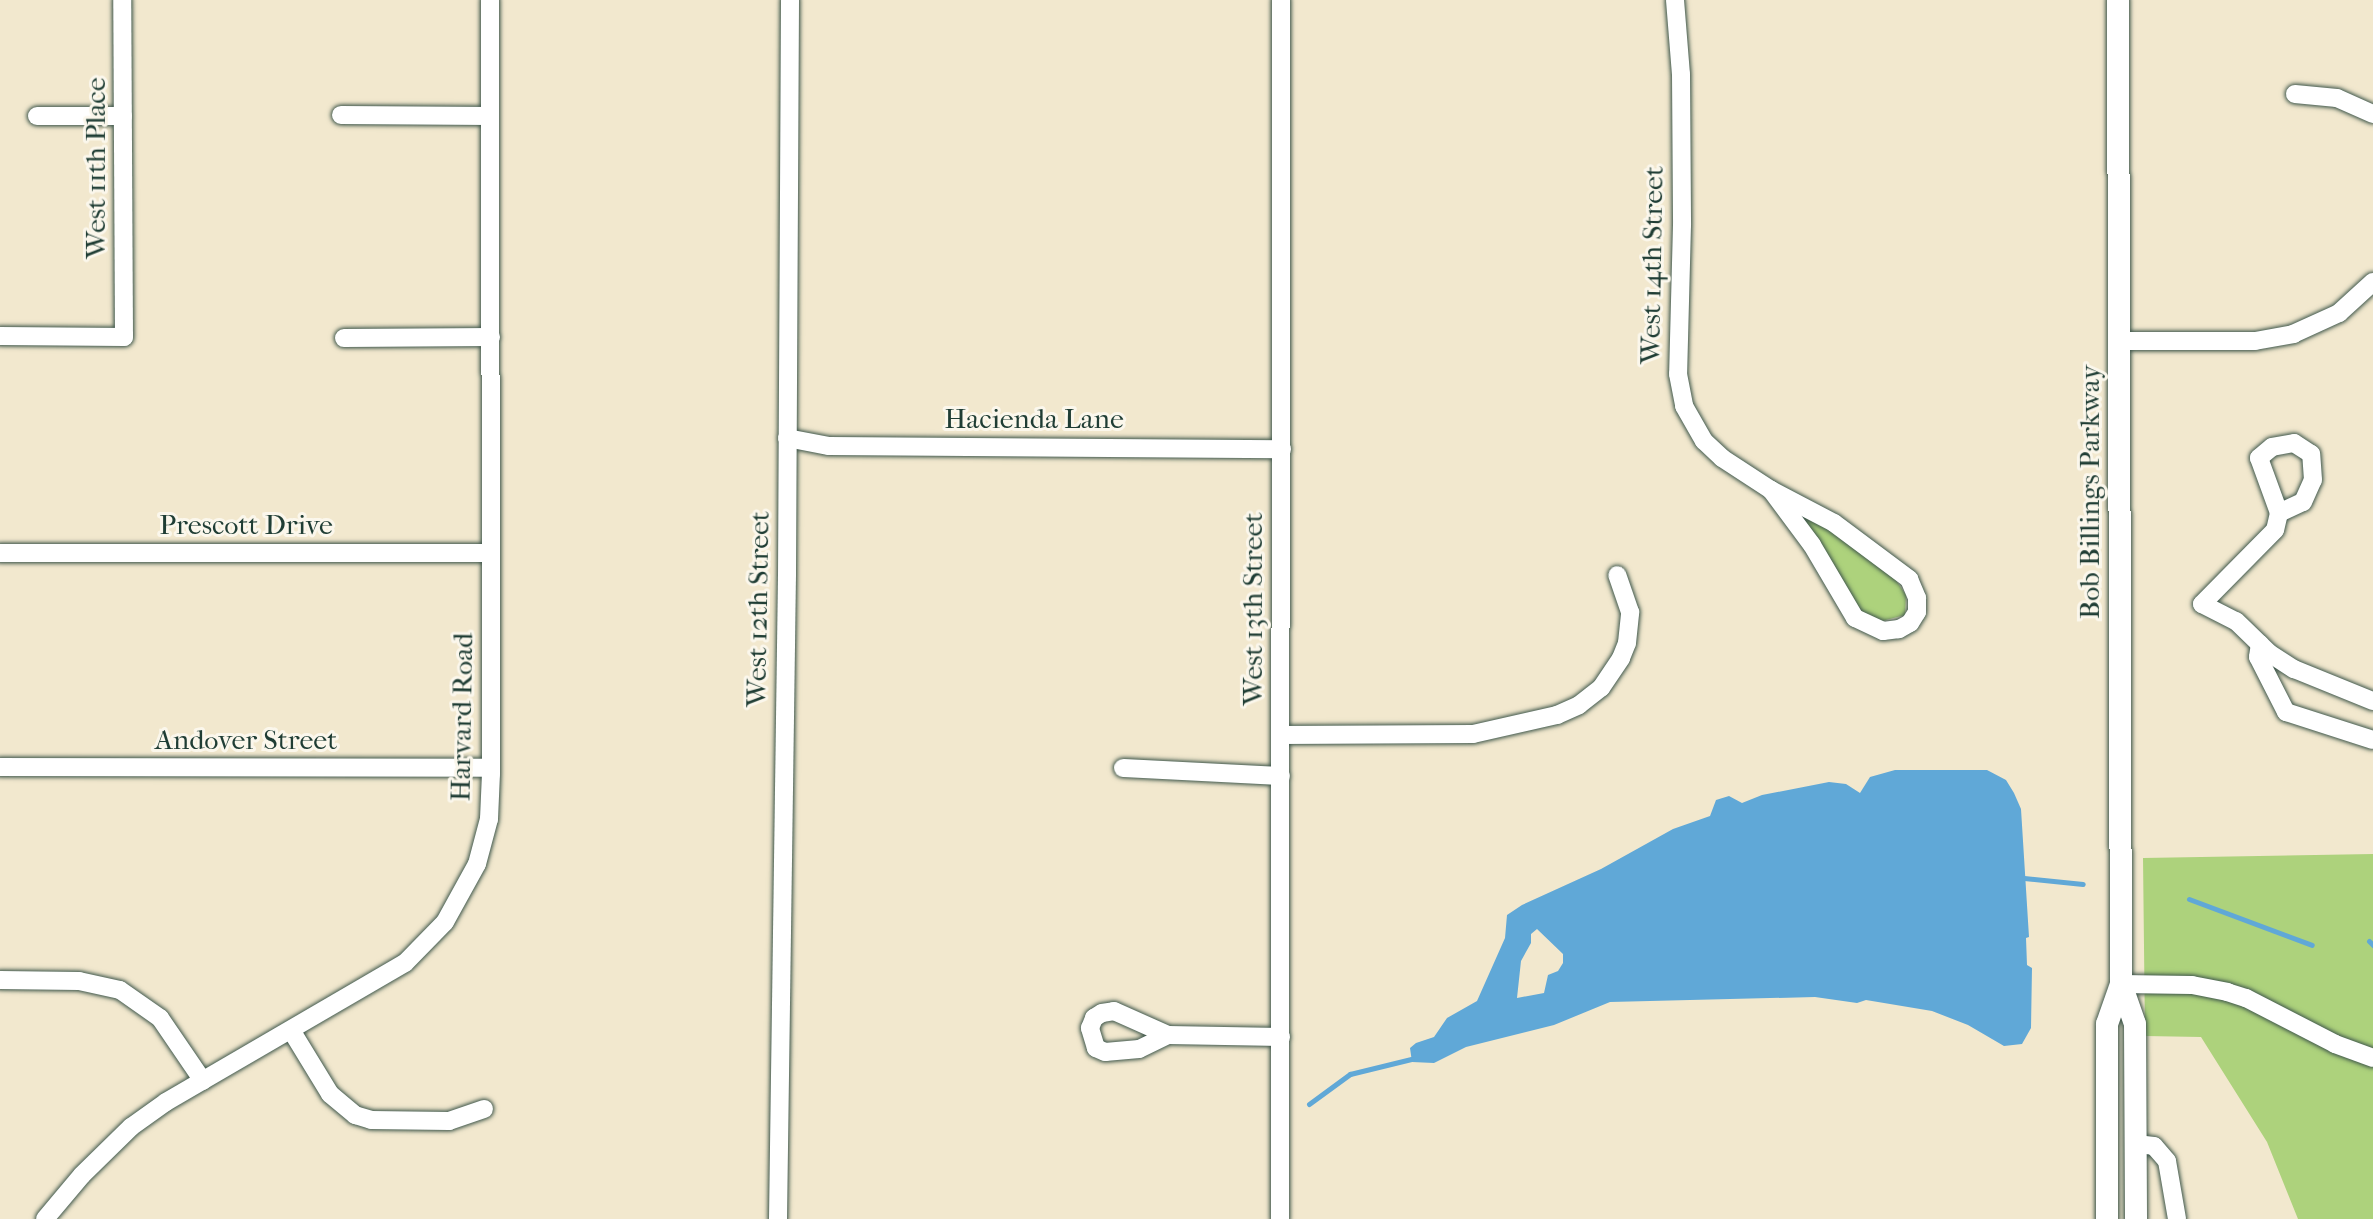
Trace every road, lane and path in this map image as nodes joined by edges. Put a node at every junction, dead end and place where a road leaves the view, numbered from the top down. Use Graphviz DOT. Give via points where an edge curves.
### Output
graph roads {
  1 [pos="122,0"];
  2 [pos="490,0"];
  3 [pos="790,0"];
  4 [pos="1281,0"];
  5 [pos="1675,0"];
  6 [pos="2118,0"];
  7 [pos="2295,94"];
  8 [pos="2373,114"];
  9 [pos="341,115"];
  10 [pos="37,116"];
  11 [pos="123,116"];
  12 [pos="490,116"];
  13 [pos="2373,282"];
  14 [pos="0,336"];
  15 [pos="491,337"];
  16 [pos="344,338"];
  17 [pos="2120,341"];
  18 [pos="787,438"];
  19 [pos="1282,449"];
  20 [pos="1771,490"];
  21 [pos="2279,513"];
  22 [pos="0,553"];
  23 [pos="491,553"];
  24 [pos="1617,575"];
  25 [pos="2260,644"];
  26 [pos="2373,701"];
  27 [pos="1280,735"];
  28 [pos="2373,740"];
  29 [pos="0,767"];
  30 [pos="491,768"];
  31 [pos="1123,768"];
  32 [pos="1281,776"];
  33 [pos="0,980"];
  34 [pos="2121,984"];
  35 [pos="291,1030"];
  36 [pos="1168,1035"];
  37 [pos="1281,1037"];
  38 [pos="2373,1058"];
  39 [pos="203,1081"];
  40 [pos="484,1109"];
  41 [pos="2136,1144"];
  42 [pos="45,1219"];
  43 [pos="778,1219"];
  44 [pos="1280,1219"];
  45 [pos="2107,1219"];
  46 [pos="2136,1219"];
  47 [pos="2177,1219"];
  1 -- 11 [label="street, West 11th Place"];
  2 -- 12 [label="street, Harvard Road"];
  3 -- 18 [label="street, West 12th Street"];
  4 -- 19 [label="street, West 13th Street"];
  5 -- 20 [label="street, West 14th Street" via="1681,74 1680,389 1704,441"];
  6 -- 17 [label="main road, Bob Billings Parkway"];
  7 -- 8 [label="street" via="2337,98"];
  9 -- 12 [label="street"];
  10 -- 11 [label="street"];
  11 -- 14 [label="street, West 11th Place" via="124,337"];
  12 -- 15 [label="street, Harvard Road"];
  13 -- 17 [label="street" via="2339,313 2293,334 2255,341"];
  15 -- 16 [label="street"];
  15 -- 23 [label="street, Harvard Road"];
  17 -- 34 [label="main road, Bob Billings Parkway"];
  18 -- 19 [label="street, Hacienda Lane" via="829,446"];
  18 -- 43 [label="street, West 12th Street"];
  19 -- 27 [label="street, West 13th Street"];
  20 -- 20 [label="street, West 14th Street" via="1812,545 1855,618 1883,631 1910,623 1917,598 1895,565 1834,523"];
  21 -- 25 [label="street" via="2265,543 2221,580 2202,604 2236,621"];
  22 -- 23 [label="street, Prescott Drive"];
  23 -- 30 [label="street, Harvard Road"];
  24 -- 27 [label="street" via="1630,612 1627,643 1601,688 1579,705 1473,734"];
  25 -- 26 [label="street" via="2294,669"];
  25 -- 28 [label="street" via="2258,657 2286,712"];
  27 -- 32 [label="street, West 13th Street"];
  29 -- 30 [label="street, Andover Street"];
  30 -- 35 [label="street, Harvard Road" via="484,844 467,886 441,927 405,963"];
  31 -- 32 [label="street"];
  32 -- 37 [label="street, West 13th Street"];
  33 -- 39 [label="street" via="79,981 120,990 160,1018"];
  34 -- 38 [label="street" via="2192,985 2227,992"];
  34 -- 41 [label="main road, Bob Billings Parkway" via="2135,1024"];
  34 -- 45 [label="main road, Bob Billings Parkway" via="2107,1024"];
  35 -- 39 [label="street, Harvard Road"];
  35 -- 40 [label="street" via="330,1094 355,1115 449,1121"];
  36 -- 37 [label="street"];
  37 -- 44 [label="street, West 13th Street"];
  39 -- 42 [label="street, Harvard Road" via="118,1138"];
  41 -- 46 [label="main road, Bob Billings Parkway"];
  41 -- 47 [label="street" via="2154,1146 2167,1161"];
}
